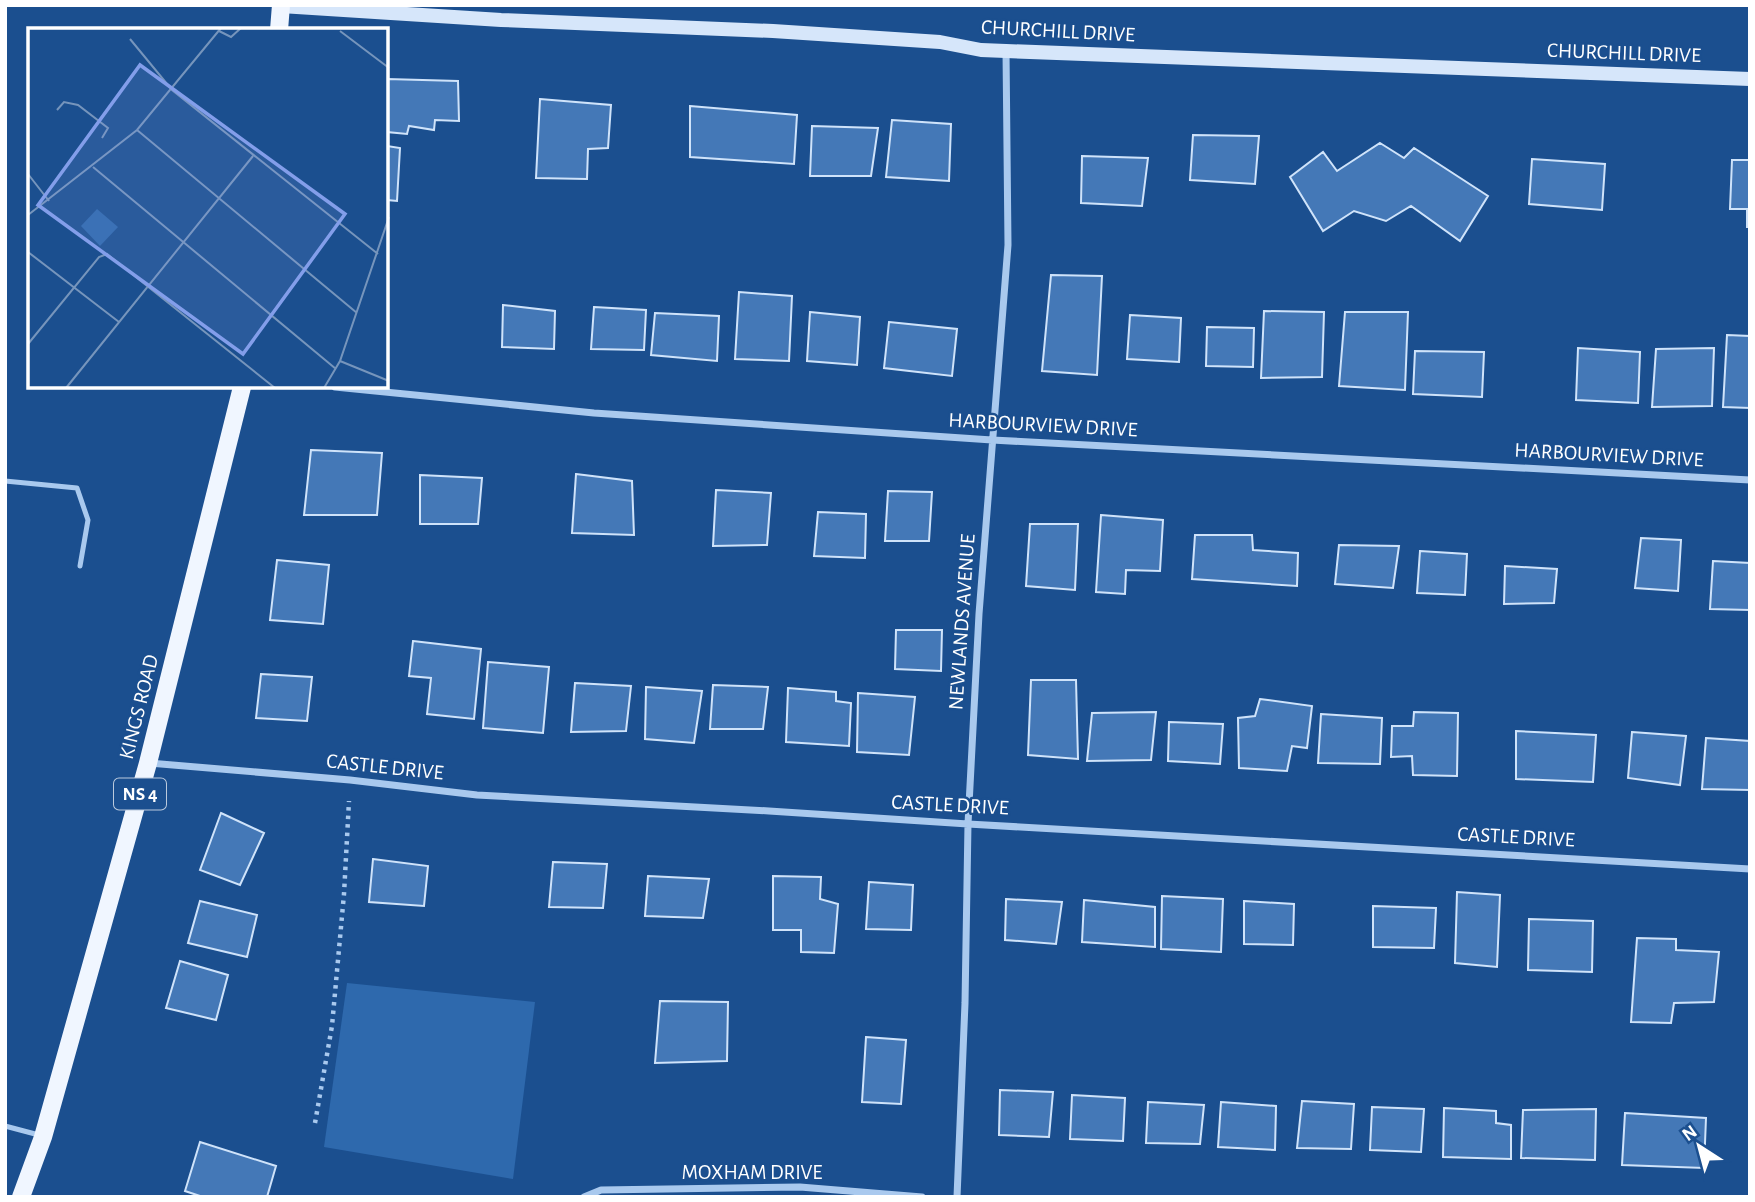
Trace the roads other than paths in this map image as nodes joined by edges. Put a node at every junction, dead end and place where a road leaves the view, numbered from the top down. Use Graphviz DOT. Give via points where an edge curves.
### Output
graph roads {
  1 [pos="279,6"];
  2 [pos="279,28"];
  3 [pos="1006,51"];
  4 [pos="1750,79"];
  5 [pos="242,388"];
  6 [pos="345,388"];
  7 [pos="992,440"];
  8 [pos="1750,480"];
  9 [pos="5,481"];
  10 [pos="80,566"];
  11 [pos="148,763"];
  12 [pos="968,824"];
  13 [pos="1750,869"];
  14 [pos="5,1126"];
  15 [pos="43,1137"];
  16 [pos="22,1197"];
  17 [pos="584,1197"];
  18 [pos="922,1197"];
  19 [pos="957,1197"];
  1 -- 2 [label="main road"];
  1 -- 3 [label="street, CHURCHILL DRIVE" via="773,31"];
  3 -- 4 [label="street, CHURCHILL DRIVE"];
  3 -- 7 [label="street, NEWLANDS AVENUE" via="1008,246"];
  5 -- 11 [label="main road, KINGS ROAD / NS 4"];
  6 -- 7 [label="street, HARBOURVIEW DRIVE" via="594,413"];
  7 -- 8 [label="street, HARBOURVIEW DRIVE"];
  7 -- 12 [label="street, NEWLANDS AVENUE"];
  9 -- 10 [label="lane" via="78,488 88,520"];
  11 -- 12 [label="street, CASTLE DRIVE" via="477,795"];
  11 -- 15 [label="main road, KINGS ROAD / NS 4"];
  12 -- 13 [label="street, CASTLE DRIVE"];
  12 -- 19 [label="street, NEWLANDS AVENUE"];
  14 -- 15 [label="lane"];
  15 -- 16 [label="main road, KINGS ROAD / NS 4"];
  17 -- 18 [label="street, MOXHAM DRIVE" via="601,1190 800,1187"];
}
